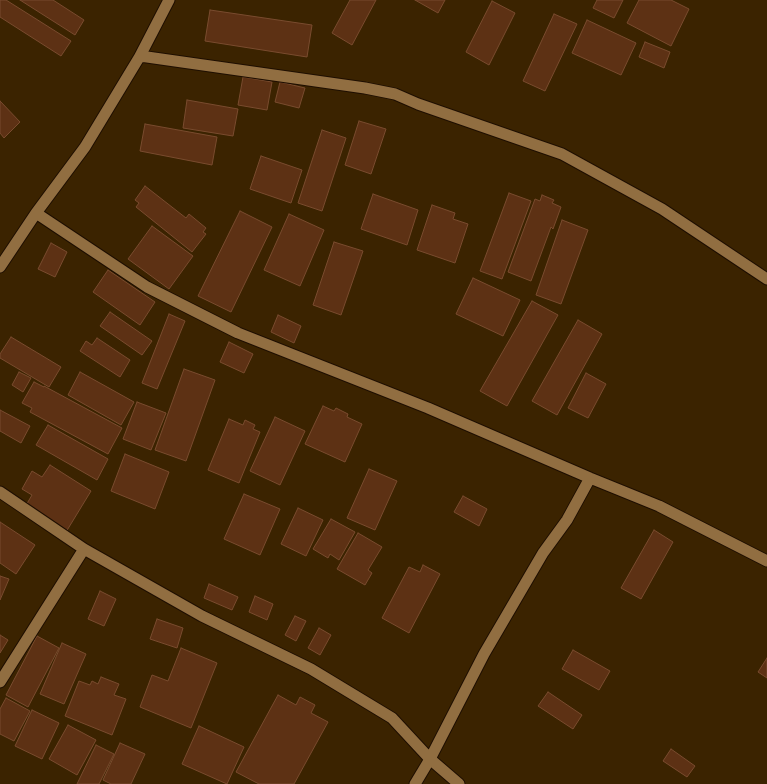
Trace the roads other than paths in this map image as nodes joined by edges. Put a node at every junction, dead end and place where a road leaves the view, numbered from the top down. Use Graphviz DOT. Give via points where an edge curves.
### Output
graph roads {
  1 [pos="169,0"];
  2 [pos="140,56"];
  3 [pos="36,213"];
  4 [pos="0,267"];
  5 [pos="767,279"];
  6 [pos="590,478"];
  7 [pos="0,492"];
  8 [pos="84,549"];
  9 [pos="767,561"];
  10 [pos="0,682"];
  11 [pos="430,759"];
  12 [pos="415,784"];
  13 [pos="458,784"];
  1 -- 2 [label="street"];
  2 -- 3 [label="street" via="85,147"];
  2 -- 5 [label="street" via="395,94 562,154 662,208"];
  3 -- 4 [label="street"];
  3 -- 6 [label="street" via="147,287 238,333 428,408"];
  6 -- 9 [label="street" via="659,506"];
  6 -- 11 [label="street" via="567,520 543,552 484,654"];
  7 -- 8 [label="street"];
  8 -- 10 [label="street"];
  8 -- 11 [label="street" via="202,616 311,669 392,718"];
  11 -- 12 [label="street"];
  11 -- 13 [label="street"];
}
